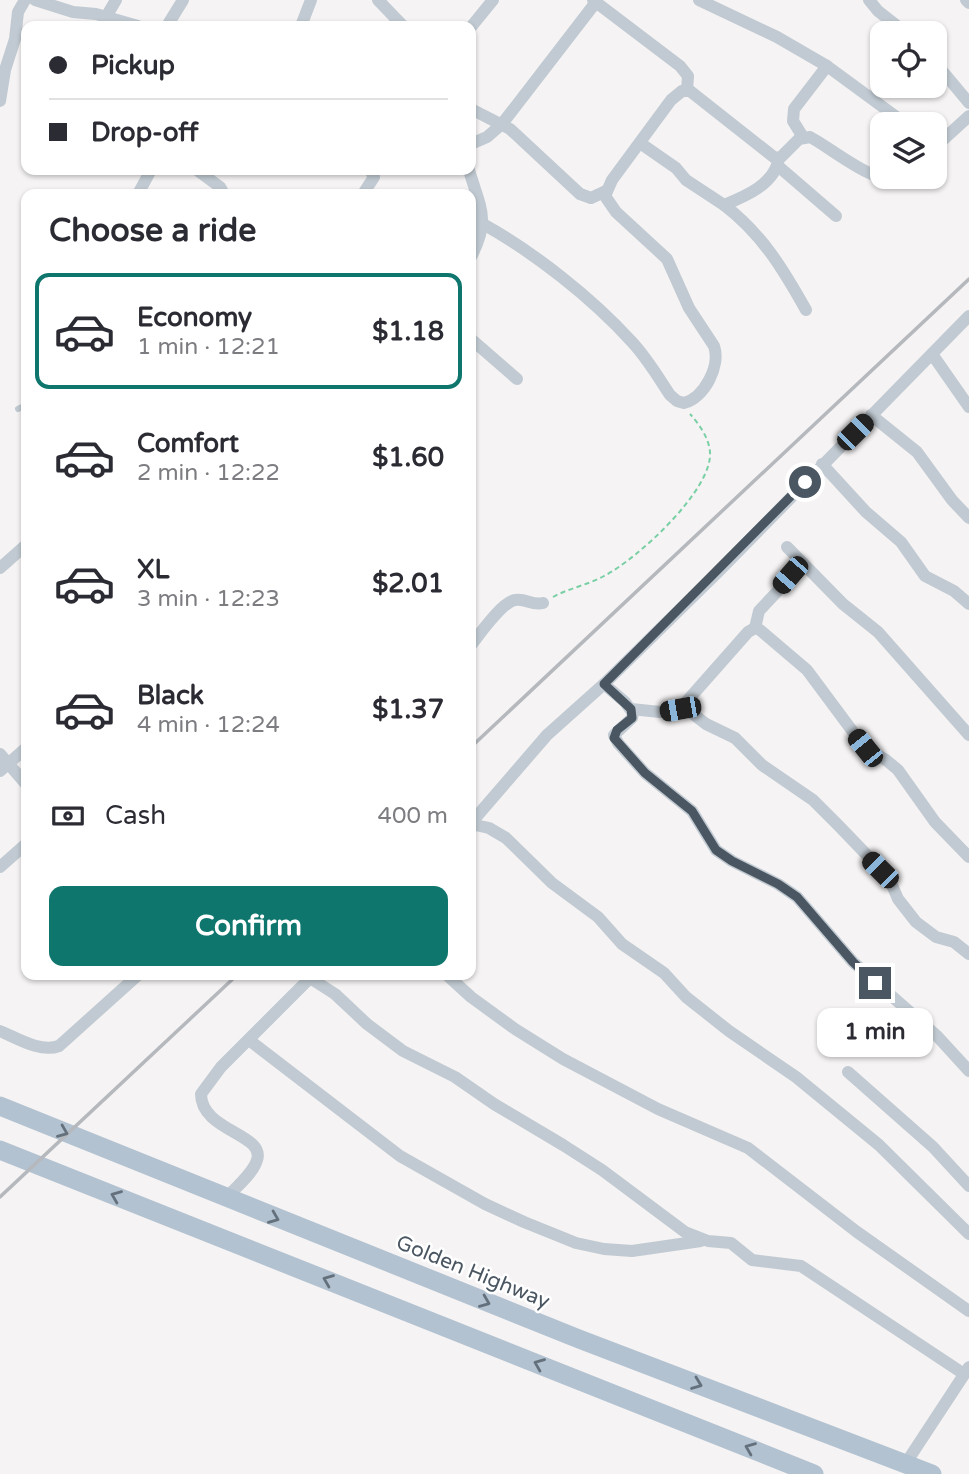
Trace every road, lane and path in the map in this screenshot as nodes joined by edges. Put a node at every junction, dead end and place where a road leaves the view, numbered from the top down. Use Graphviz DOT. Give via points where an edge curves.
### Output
graph roads {
  1 [pos="25,0"];
  2 [pos="34,0"];
  3 [pos="116,0"];
  4 [pos="183,0"];
  5 [pos="311,0"];
  6 [pos="378,0"];
  7 [pos="493,0"];
  8 [pos="699,0"];
  9 [pos="869,0"];
  10 [pos="594,1"];
  11 [pos="106,17"];
  12 [pos="120,21"];
  13 [pos="170,21"];
  14 [pos="303,21"];
  15 [pos="398,21"];
  16 [pos="476,21"];
  17 [pos="891,21"];
  18 [pos="21,30"];
  19 [pos="827,66"];
  20 [pos="947,77"];
  21 [pos="687,90"];
  22 [pos="0,101"];
  23 [pos="969,103"];
  24 [pos="476,111"];
  25 [pos="889,112"];
  26 [pos="968,118"];
  27 [pos="502,124"];
  28 [pos="803,137"];
  29 [pos="947,137"];
  30 [pos="476,142"];
  31 [pos="640,144"];
  32 [pos="779,162"];
  33 [pos="870,171"];
  34 [pos="204,175"];
  35 [pos="221,189"];
  36 [pos="606,191"];
  37 [pos="476,192"];
  38 [pos="724,205"];
  39 [pos="836,216"];
  40 [pos="483,224"];
  41 [pos="476,248"];
  42 [pos="806,310"];
  43 [pos="969,316"];
  44 [pos="476,343"];
  45 [pos="932,354"];
  46 [pos="517,379"];
  47 [pos="677,401"];
  48 [pos="969,407"];
  49 [pos="21,408"];
  50 [pos="18,409"];
  51 [pos="871,415"];
  52 [pos="822,464"];
  53 [pos="969,518"];
  54 [pos="787,547"];
  55 [pos="21,549"];
  56 [pos="803,564"];
  57 [pos="0,568"];
  58 [pos="543,603"];
  59 [pos="969,604"];
  60 [pos="754,628"];
  61 [pos="476,639"];
  62 [pos="604,684"];
  63 [pos="631,709"];
  64 [pos="680,709"];
  65 [pos="969,735"];
  66 [pos="21,751"];
  67 [pos="3,762"];
  68 [pos="21,779"];
  69 [pos="476,817"];
  70 [pos="476,824"];
  71 [pos="21,848"];
  72 [pos="969,856"];
  73 [pos="0,867"];
  74 [pos="969,954"];
  75 [pos="132,980"];
  76 [pos="307,980"];
  77 [pos="316,980"];
  78 [pos="452,980"];
  79 [pos="0,1031"];
  80 [pos="249,1040"];
  81 [pos="969,1071"];
  82 [pos="848,1072"];
  83 [pos="0,1106"];
  84 [pos="0,1150"];
  85 [pos="969,1186"];
  86 [pos="226,1198"];
  87 [pos="969,1234"];
  88 [pos="708,1241"];
  89 [pos="969,1311"];
  90 [pos="966,1371"];
  91 [pos="906,1463"];
  92 [pos="814,1474"];
  93 [pos="932,1474"];
  1 -- 18 [label="street" via="18,12"];
  2 -- 11 [label="street"];
  3 -- 11 [label="street"];
  4 -- 13 [label="street"];
  5 -- 14 [label="street"];
  6 -- 15 [label="street"];
  7 -- 16 [label="street"];
  8 -- 19 [label="street"];
  9 -- 17 [label="street"];
  10 -- 21 [label="street" via="680,66 688,76"];
  10 -- 27 [label="street"];
  11 -- 12 [label="street"];
  18 -- 22 [label="street" via="5,70"];
  19 -- 25 [label="street"];
  19 -- 28 [label="street" via="793,109 793,121"];
  20 -- 23 [label="street"];
  21 -- 31 [label="street" via="671,100"];
  21 -- 32 [label="street"];
  24 -- 27 [label="street"];
  26 -- 29 [label="street"];
  27 -- 30 [label="street"];
  27 -- 36 [label="street" via="580,194 592,198"];
  28 -- 32 [label="street"];
  28 -- 33 [label="street"];
  31 -- 36 [label="street"];
  31 -- 38 [label="street"];
  32 -- 38 [label="street" via="767,181"];
  32 -- 39 [label="street"];
  34 -- 35 [label="street"];
  36 -- 47 [label="street" via="616,212 667,259 689,308 717,352 701,394 689,402"];
  37 -- 40 [label="street"];
  38 -- 42 [label="street" via="774,255"];
  40 -- 41 [label="street"];
  40 -- 47 [label="street" via="531,254 608,319 633,342"];
  43 -- 45 [label="street"];
  44 -- 46 [label="street"];
  45 -- 48 [label="street"];
  45 -- 51 [label="street"];
  47 -- 58 [label="path" via="700,425 710,452 701,486 666,528 626,562"];
  49 -- 50 [label="lane"];
  51 -- 52 [label="street"];
  51 -- 53 [label="street" via="917,452"];
  52 -- 59 [label="street" via="901,542 925,576"];
  52 -- 62 [label="street"];
  54 -- 56 [label="street"];
  55 -- 57 [label="street"];
  56 -- 60 [label="street" via="759,611"];
  56 -- 65 [label="street" via="878,632"];
  58 -- 61 [label="street" via="519,599 508,603"];
  60 -- 64 [label="street"];
  60 -- 72 [label="street" via="807,670 865,748 898,770 935,822"];
  62 -- 63 [label="street"];
  62 -- 69 [label="street" via="548,735"];
  63 -- 64 [label="street"];
  63 -- 81 [label="street" via="632,718 614,738 645,773 692,811 716,850 797,897 853,962 937,1036"];
  64 -- 74 [label="street" via="735,737 762,765 813,800 889,878 916,922"];
  66 -- 67 [label="street"];
  67 -- 68 [label="street"];
  70 -- 87 [label="street" via="506,838 697,1006 796,1077 892,1156"];
  71 -- 73 [label="street"];
  75 -- 79 [label="street" via="52,1049"];
  76 -- 80 [label="street"];
  77 -- 88 [label="street" via="403,1051 455,1077 602,1170 676,1227"];
  78 -- 89 [label="street" via="515,1029 563,1059 658,1109 748,1148"];
  80 -- 86 [label="street" via="201,1094 211,1118 248,1140 258,1154 255,1165"];
  80 -- 88 [label="street" via="400,1156 524,1222 576,1244 604,1249 632,1251"];
  82 -- 85 [label="street" via="933,1147"];
  83 -- 86 [label="main road, Golden Highway, one-way"];
  92 -- 84 [label="main road, one-way"];
  86 -- 91 [label="main road, Golden Highway, one-way"];
  88 -- 90 [label="street" via="730,1243 752,1260 801,1266"];
  90 -- 91 [label="street"];
  91 -- 93 [label="main road, Golden Highway"];
}
